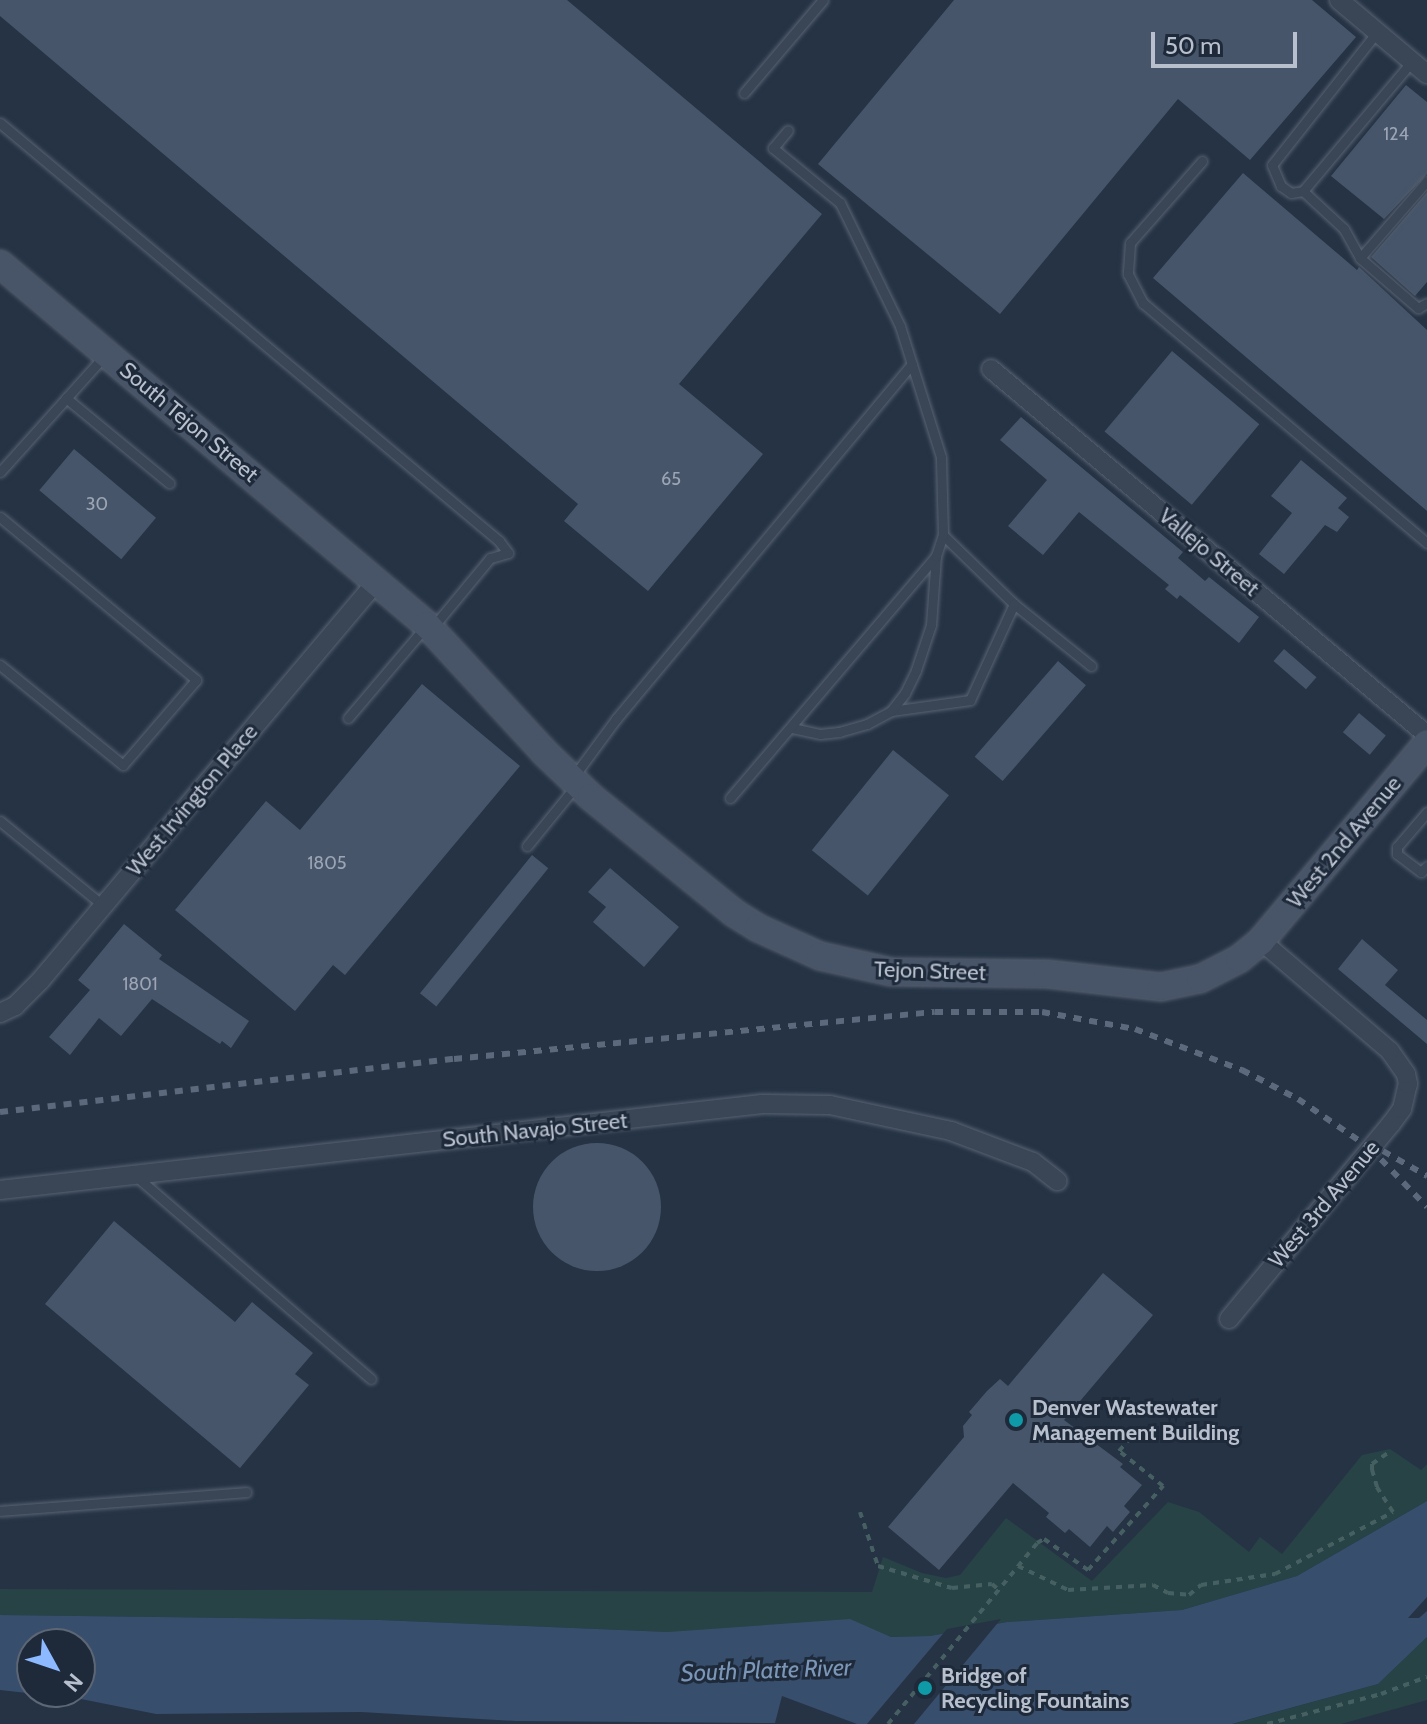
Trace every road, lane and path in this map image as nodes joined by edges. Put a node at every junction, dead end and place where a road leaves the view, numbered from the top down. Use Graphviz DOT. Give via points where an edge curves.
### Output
graph roads {
  1 [pos="823,0"];
  2 [pos="1345,2"];
  3 [pos="1377,32"];
  4 [pos="1412,61"];
  5 [pos="1427,74"];
  6 [pos="744,93"];
  7 [pos="0,123"];
  8 [pos="788,130"];
  9 [pos="1202,161"];
  10 [pos="1427,181"];
  11 [pos="1303,191"];
  12 [pos="1360,258"];
  13 [pos="0,264"];
  14 [pos="1427,303"];
  15 [pos="107,353"];
  16 [pos="912,364"];
  17 [pos="991,369"];
  18 [pos="66,398"];
  19 [pos="0,472"];
  20 [pos="169,483"];
  21 [pos="0,517"];
  22 [pos="943,535"];
  23 [pos="1427,543"];
  24 [pos="936,556"];
  25 [pos="377,581"];
  26 [pos="1014,604"];
  27 [pos="429,627"];
  28 [pos="0,665"];
  29 [pos="1091,666"];
  30 [pos="891,711"];
  31 [pos="348,718"];
  32 [pos="792,728"];
  33 [pos="1427,735"];
  34 [pos="1427,743"];
  35 [pos="574,782"];
  36 [pos="730,798"];
  37 [pos="1427,812"];
  38 [pos="0,821"];
  39 [pos="527,846"];
  40 [pos="1427,866"];
  41 [pos="104,906"];
  42 [pos="1261,941"];
  43 [pos="0,1013"];
  44 [pos="134,1175"];
  45 [pos="1057,1181"];
  46 [pos="0,1190"];
  47 [pos="1229,1319"];
  48 [pos="371,1379"];
  49 [pos="1135,1433"];
  50 [pos="1388,1453"];
  51 [pos="246,1492"];
  52 [pos="0,1511"];
  53 [pos="860,1512"];
  54 [pos="1018,1566"];
  55 [pos="999,1590"];
  56 [pos="1427,1677"];
  57 [pos="888,1724"];
  58 [pos="1267,1724"];
  1 -- 6 [label="lane"];
  2 -- 3 [label="street"];
  3 -- 4 [label="street"];
  3 -- 11 [label="lane" via="1272,165 1281,186 1291,193"];
  4 -- 5 [label="street"];
  4 -- 11 [label="lane"];
  7 -- 27 [label="lane" via="499,541 508,553 490,558"];
  8 -- 16 [label="lane" via="773,148 840,203 900,326"];
  9 -- 23 [label="lane" via="1130,243 1128,274 1143,303"];
  10 -- 12 [label="lane"];
  11 -- 12 [label="lane" via="1344,229"];
  12 -- 14 [label="lane" via="1418,308"];
  13 -- 15 [label="street, South Tejon Street"];
  15 -- 18 [label="lane"];
  15 -- 25 [label="street, South Tejon Street"];
  16 -- 22 [label="lane" via="941,457"];
  16 -- 35 [label="lane" via="635,696"];
  17 -- 33 [label="street, Vallejo Street"];
  18 -- 19 [label="lane"];
  18 -- 20 [label="lane"];
  21 -- 28 [label="lane" via="196,680 123,765"];
  22 -- 24 [label="lane"];
  22 -- 26 [label="lane"];
  24 -- 30 [label="lane" via="931,625 916,670"];
  24 -- 32 [label="lane"];
  25 -- 27 [label="street, Tejon Street"];
  25 -- 41 [label="street, West Irvington Place"];
  26 -- 29 [label="lane"];
  26 -- 30 [label="lane" via="970,700"];
  27 -- 31 [label="lane"];
  27 -- 35 [label="street, Tejon Street"];
  30 -- 32 [label="lane" via="839,732"];
  32 -- 36 [label="lane"];
  34 -- 42 [label="street, West 2nd Avenue"];
  35 -- 39 [label="lane"];
  35 -- 42 [label="street, Tejon Street" via="734,913 777,938 844,964 891,972 1047,974 1161,987 1219,971"];
  37 -- 40 [label="lane" via="1397,847 1397,854 1421,872"];
  38 -- 41 [label="lane"];
  41 -- 43 [label="street, West Irvington Place" via="28,994"];
  42 -- 47 [label="street, West 3rd Avenue" via="1390,1051 1408,1084 1402,1109 1391,1124"];
  44 -- 45 [label="street, South Navajo Street" via="762,1104 830,1105 951,1131 1033,1162"];
  44 -- 46 [label="street, South Navajo Street"];
  44 -- 48 [label="lane"];
  49 -- 54 [label="path" via="1119,1451 1163,1486 1154,1497 1088,1570 1044,1539"];
  50 -- 54 [label="path" via="1372,1464 1372,1470 1393,1512 1275,1574 1201,1585 1189,1595 1153,1585 1068,1590"];
  51 -- 52 [label="lane"];
  53 -- 55 [label="path" via="878,1566 952,1588 992,1584"];
  54 -- 55 [label="path"];
  55 -- 57 [label="path"];
  56 -- 58 [label="path"];
}
